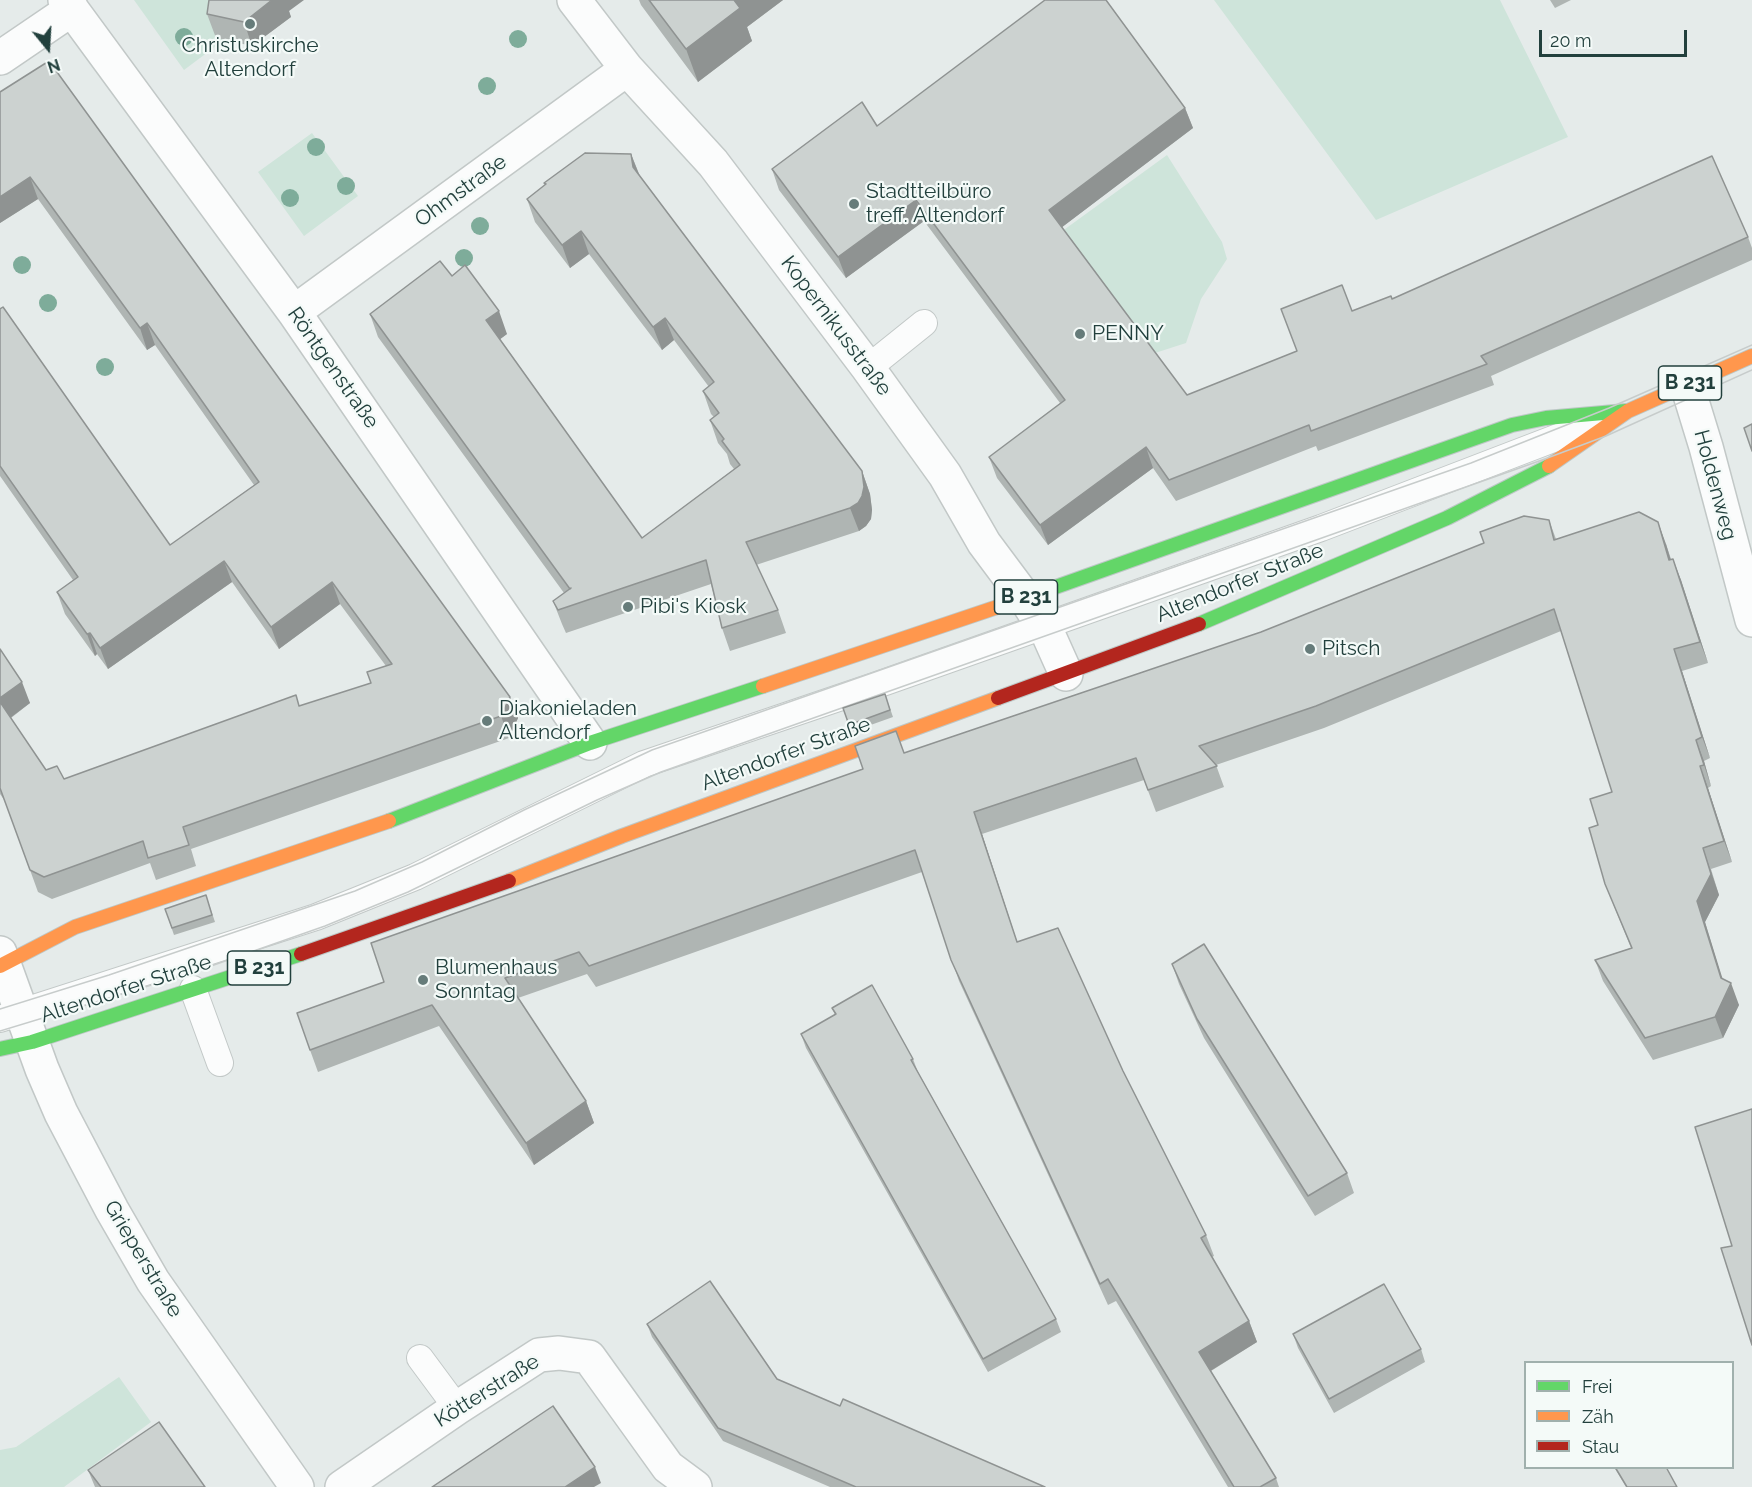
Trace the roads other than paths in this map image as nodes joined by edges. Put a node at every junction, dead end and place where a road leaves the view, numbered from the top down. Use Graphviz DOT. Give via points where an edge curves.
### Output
graph roads {
  1 [pos="574,0"];
  2 [pos="69,4"];
  3 [pos="0,58"];
  4 [pos="627,69"];
  5 [pos="294,312"];
  6 [pos="924,323"];
  7 [pos="1752,357"];
  8 [pos="868,368"];
  9 [pos="1687,385"];
  10 [pos="1628,411"];
  11 [pos="1025,598"];
  12 [pos="1752,620"];
  13 [pos="1042,627"];
  14 [pos="1066,674"];
  15 [pos="590,743"];
  16 [pos="1,961"];
  17 [pos="193,989"];
  18 [pos="18,1025"];
  19 [pos="0,1049"];
  20 [pos="220,1063"];
  21 [pos="420,1358"];
  22 [pos="457,1408"];
  23 [pos="297,1487"];
  24 [pos="342,1487"];
  25 [pos="695,1487"];
  1 -- 4 [label="street, Kopernikusstraße"];
  2 -- 3 [label="street"];
  2 -- 5 [label="street, Röntgenstraße"];
  4 -- 5 [label="street, Ohmstraße"];
  4 -- 8 [label="street, Kopernikusstraße" via="713,163"];
  5 -- 15 [label="street, Röntgenstraße"];
  6 -- 8 [label="lane"];
  7 -- 9 [label="main road, Altendorfer Straße / B 231"];
  8 -- 11 [label="street, Kopernikusstraße" via="945,475 984,543"];
  9 -- 10 [label="main road, Altendorfer Straße / B 231"];
  9 -- 12 [label="street, Holdenweg"];
  10 -- 11 [label="main road, Altendorfer Straße / B 231" via="1512,425"];
  10 -- 13 [label="lane" via="1321,528"];
  10 -- 14 [label="main road, Altendorfer Straße / B 231" via="1541,471 1447,518 1203,623"];
  11 -- 13 [label="street, Kopernikusstraße"];
  11 -- 15 [label="main road, Altendorfer Straße / B 231"];
  13 -- 14 [label="street, Kopernikusstraße"];
  13 -- 18 [label="lane" via="644,764 435,868 325,914"];
  14 -- 17 [label="main road, Altendorfer Straße / B 231" via="515,879"];
  15 -- 16 [label="main road, Altendorfer Straße / B 231" via="398,818 75,927"];
  16 -- 18 [label="street, Grieperstraße"];
  17 -- 18 [label="main road, Altendorfer Straße / B 231"];
  17 -- 20 [label="lane"];
  18 -- 19 [label="main road, Altendorfer Straße / B 231"];
  18 -- 23 [label="street, Grieperstraße" via="112,1210 153,1281"];
  21 -- 22 [label="lane"];
  22 -- 24 [label="street, Kötterstraße"];
  22 -- 25 [label="street, Kötterstraße" via="539,1355 589,1357 668,1467"];
}
